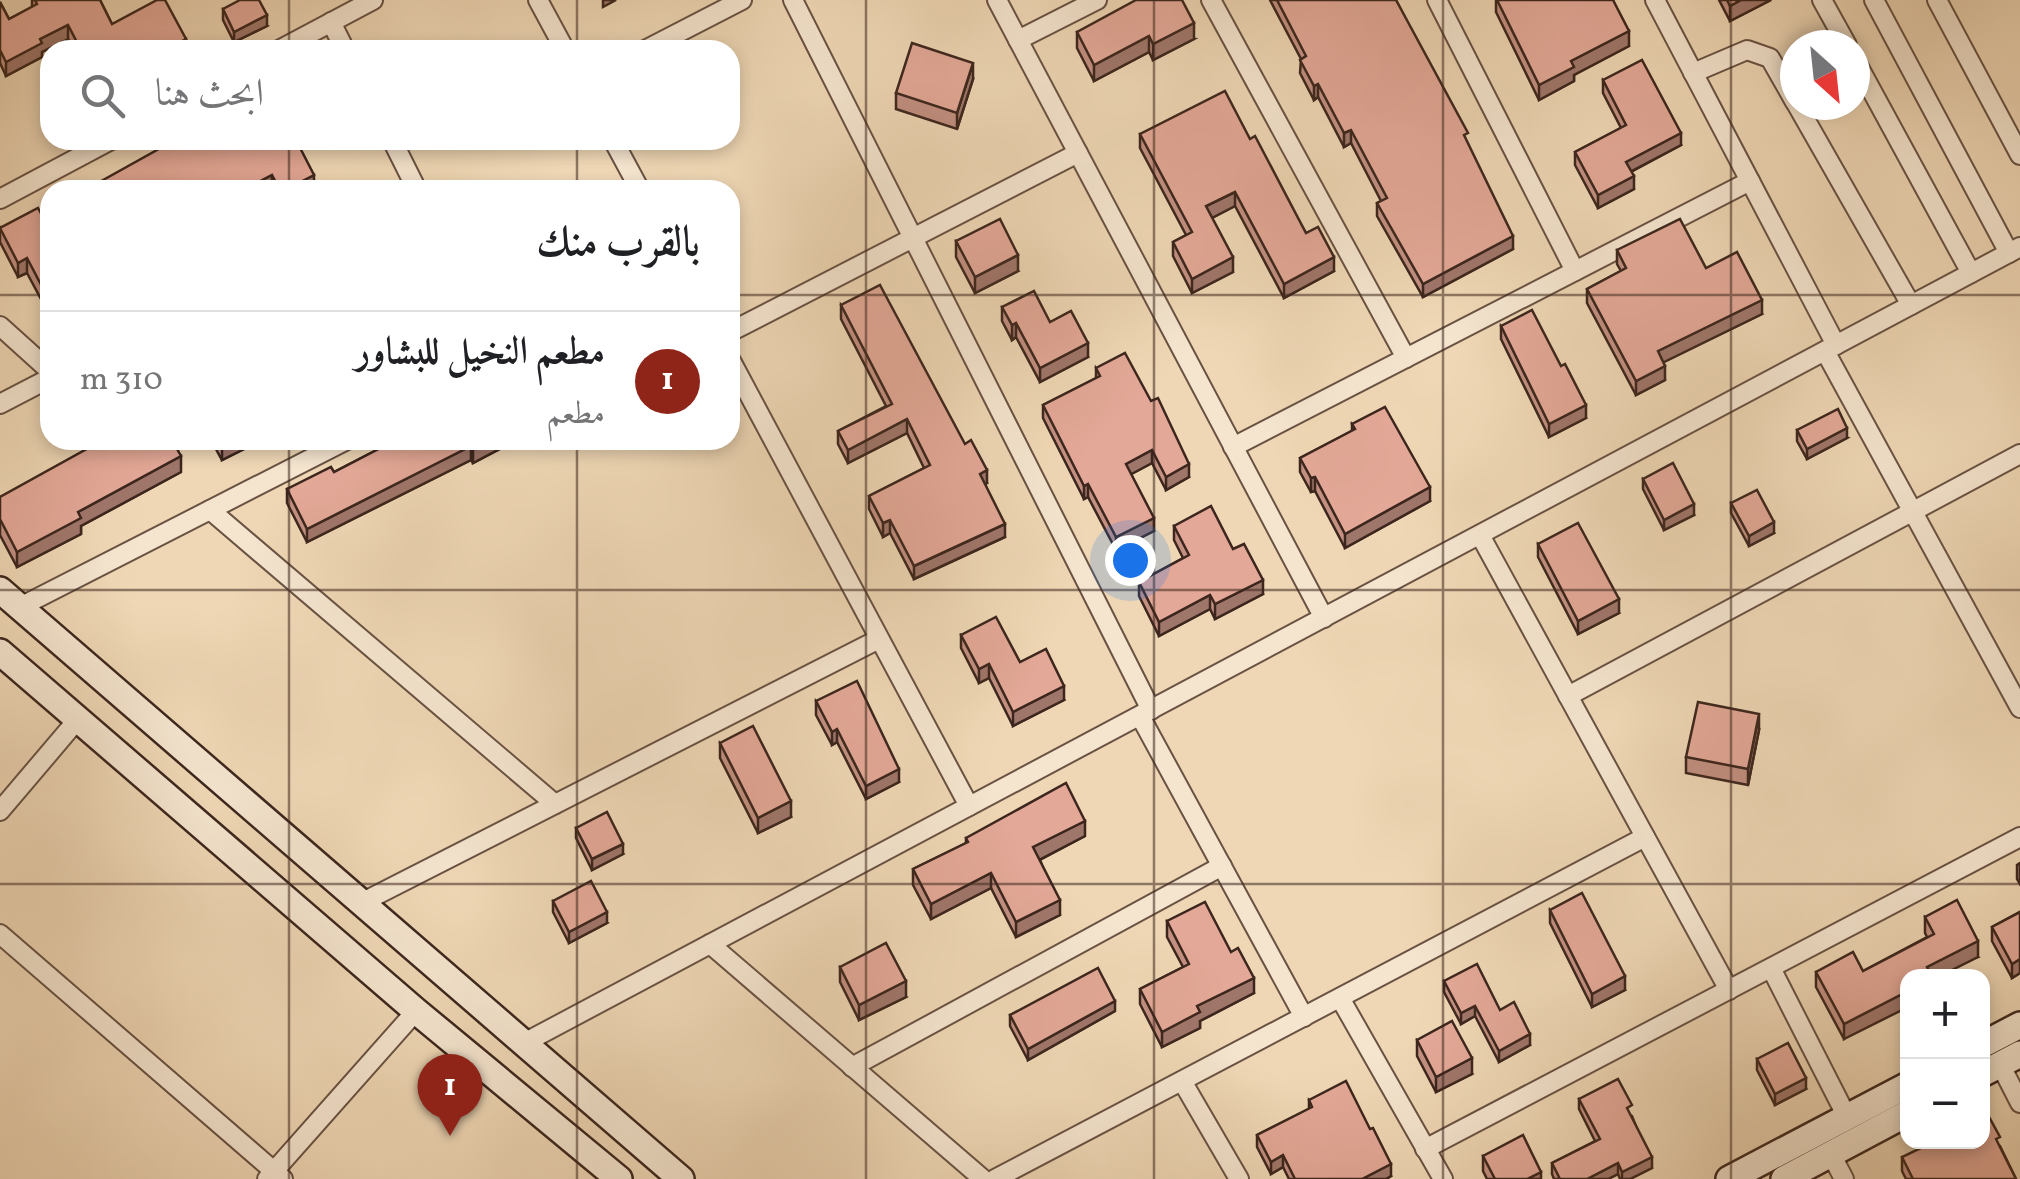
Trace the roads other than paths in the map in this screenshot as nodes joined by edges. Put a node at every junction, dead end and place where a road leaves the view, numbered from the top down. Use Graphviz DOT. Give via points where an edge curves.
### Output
graph roads {
  1 [pos="373,0"];
  2 [pos="538,0"];
  3 [pos="742,0"];
  4 [pos="793,0"];
  5 [pos="997,0"];
  6 [pos="1097,0"];
  7 [pos="1211,0"];
  8 [pos="1437,0"];
  9 [pos="1655,0"];
  10 [pos="1822,0"];
  11 [pos="1874,0"];
  12 [pos="1937,0"];
  13 [pos="331,22"];
  14 [pos="1839,30"];
  15 [pos="298,40"];
  16 [pos="340,40"];
  17 [pos="559,40"];
  18 [pos="664,40"];
  19 [pos="1018,40"];
  20 [pos="1693,73"];
  21 [pos="1780,75"];
  22 [pos="1870,88"];
  23 [pos="1806,120"];
  24 [pos="92,150"];
  25 [pos="396,150"];
  26 [pos="618,150"];
  27 [pos="1078,153"];
  28 [pos="2020,155"];
  29 [pos="410,180"];
  30 [pos="635,180"];
  31 [pos="1750,181"];
  32 [pos="0,200"];
  33 [pos="913,238"];
  34 [pos="2014,250"];
  35 [pos="1575,271"];
  36 [pos="1971,273"];
  37 [pos="1911,305"];
  38 [pos="0,326"];
  39 [pos="740,327"];
  40 [pos="1830,348"];
  41 [pos="1406,358"];
  42 [pos="40,364"];
  43 [pos="740,378"];
  44 [pos="40,380"];
  45 [pos="0,404"];
  46 [pos="1233,446"];
  47 [pos="327,450"];
  48 [pos="2020,454"];
  49 [pos="210,510"];
  50 [pos="1912,512"];
  51 [pos="1480,535"];
  52 [pos="0,590"];
  53 [pos="20,608"];
  54 [pos="1324,618"];
  55 [pos="880,638"];
  56 [pos="0,652"];
  57 [pos="1568,696"];
  58 [pos="2020,708"];
  59 [pos="1145,713"];
  60 [pos="78,720"];
  61 [pos="555,804"];
  62 [pos="969,806"];
  63 [pos="0,811"];
  64 [pos="1645,837"];
  65 [pos="2020,837"];
  66 [pos="1222,866"];
  67 [pos="361,903"];
  68 [pos="0,934"];
  69 [pos="710,944"];
  70 [pos="1771,968"];
  71 [pos="1728,990"];
  72 [pos="1340,998"];
  73 [pos="416,1011"];
  74 [pos="1304,1017"];
  75 [pos="2020,1025"];
  76 [pos="524,1044"];
  77 [pos="1996,1059"];
  78 [pos="852,1067"];
  79 [pos="1182,1081"];
  80 [pos="1900,1088"];
  81 [pos="2020,1102"];
  82 [pos="1847,1116"];
  83 [pos="1900,1118"];
  84 [pos="1426,1148"];
  85 [pos="1831,1154"];
  86 [pos="274,1176"];
  87 [pos="619,1179"];
  88 [pos="680,1179"];
  89 [pos="983,1179"];
  90 [pos="995,1179"];
  91 [pos="1239,1179"];
  92 [pos="1442,1179"];
  93 [pos="1728,1179"];
  94 [pos="1784,1179"];
  95 [pos="1844,1179"];
  1 -- 13 [label="street"];
  2 -- 17 [label="street"];
  3 -- 18 [label="street"];
  4 -- 33 [label="street"];
  5 -- 19 [label="street"];
  6 -- 19 [label="street"];
  7 -- 41 [label="street"];
  8 -- 35 [label="street"];
  9 -- 20 [label="street"];
  10 -- 14 [label="street"];
  11 -- 34 [label="street"];
  12 -- 28 [label="street"];
  13 -- 15 [label="street"];
  13 -- 16 [label="street"];
  19 -- 27 [label="street"];
  20 -- 21 [label="street" via="1747,50 1770,58"];
  20 -- 31 [label="street"];
  22 -- 36 [label="street"];
  23 -- 37 [label="street"];
  24 -- 32 [label="street"];
  25 -- 29 [label="street"];
  26 -- 30 [label="street"];
  27 -- 33 [label="street"];
  27 -- 46 [label="street"];
  31 -- 35 [label="street"];
  31 -- 40 [label="street"];
  33 -- 39 [label="street"];
  33 -- 59 [label="street"];
  34 -- 36 [label="street"];
  35 -- 41 [label="street"];
  36 -- 37 [label="street"];
  37 -- 40 [label="street"];
  38 -- 42 [label="street"];
  40 -- 50 [label="street"];
  40 -- 51 [label="street"];
  41 -- 46 [label="street"];
  43 -- 55 [label="street"];
  44 -- 45 [label="street"];
  46 -- 54 [label="street"];
  47 -- 49 [label="street"];
  48 -- 50 [label="street"];
  49 -- 53 [label="street"];
  49 -- 61 [label="street"];
  50 -- 57 [label="street"];
  50 -- 58 [label="street"];
  51 -- 54 [label="street"];
  51 -- 57 [label="street"];
  52 -- 53 [label="street"];
  53 -- 67 [label="street"];
  54 -- 59 [label="street"];
  55 -- 61 [label="street"];
  55 -- 62 [label="street"];
  56 -- 60 [label="street"];
  57 -- 64 [label="street"];
  59 -- 62 [label="street"];
  59 -- 66 [label="street"];
  60 -- 63 [label="street"];
  60 -- 73 [label="street"];
  61 -- 67 [label="street"];
  62 -- 69 [label="street"];
  64 -- 71 [label="street"];
  64 -- 72 [label="street"];
  65 -- 70 [label="street"];
  66 -- 74 [label="street"];
  66 -- 78 [label="street"];
  67 -- 76 [label="street"];
  68 -- 86 [label="street"];
  69 -- 76 [label="street"];
  69 -- 78 [label="street"];
  70 -- 71 [label="street"];
  70 -- 82 [label="street"];
  71 -- 84 [label="street"];
  72 -- 74 [label="street"];
  72 -- 84 [label="street"];
  73 -- 86 [label="street"];
  73 -- 87 [label="street"];
  74 -- 79 [label="street"];
  75 -- 77 [label="street"];
  76 -- 88 [label="street"];
  77 -- 81 [label="street"];
  78 -- 89 [label="street"];
  79 -- 90 [label="street"];
  79 -- 91 [label="street"];
  80 -- 82 [label="street"];
  82 -- 93 [label="street"];
  83 -- 85 [label="street"];
  84 -- 92 [label="street"];
  85 -- 94 [label="street"];
  85 -- 95 [label="street"];
}
